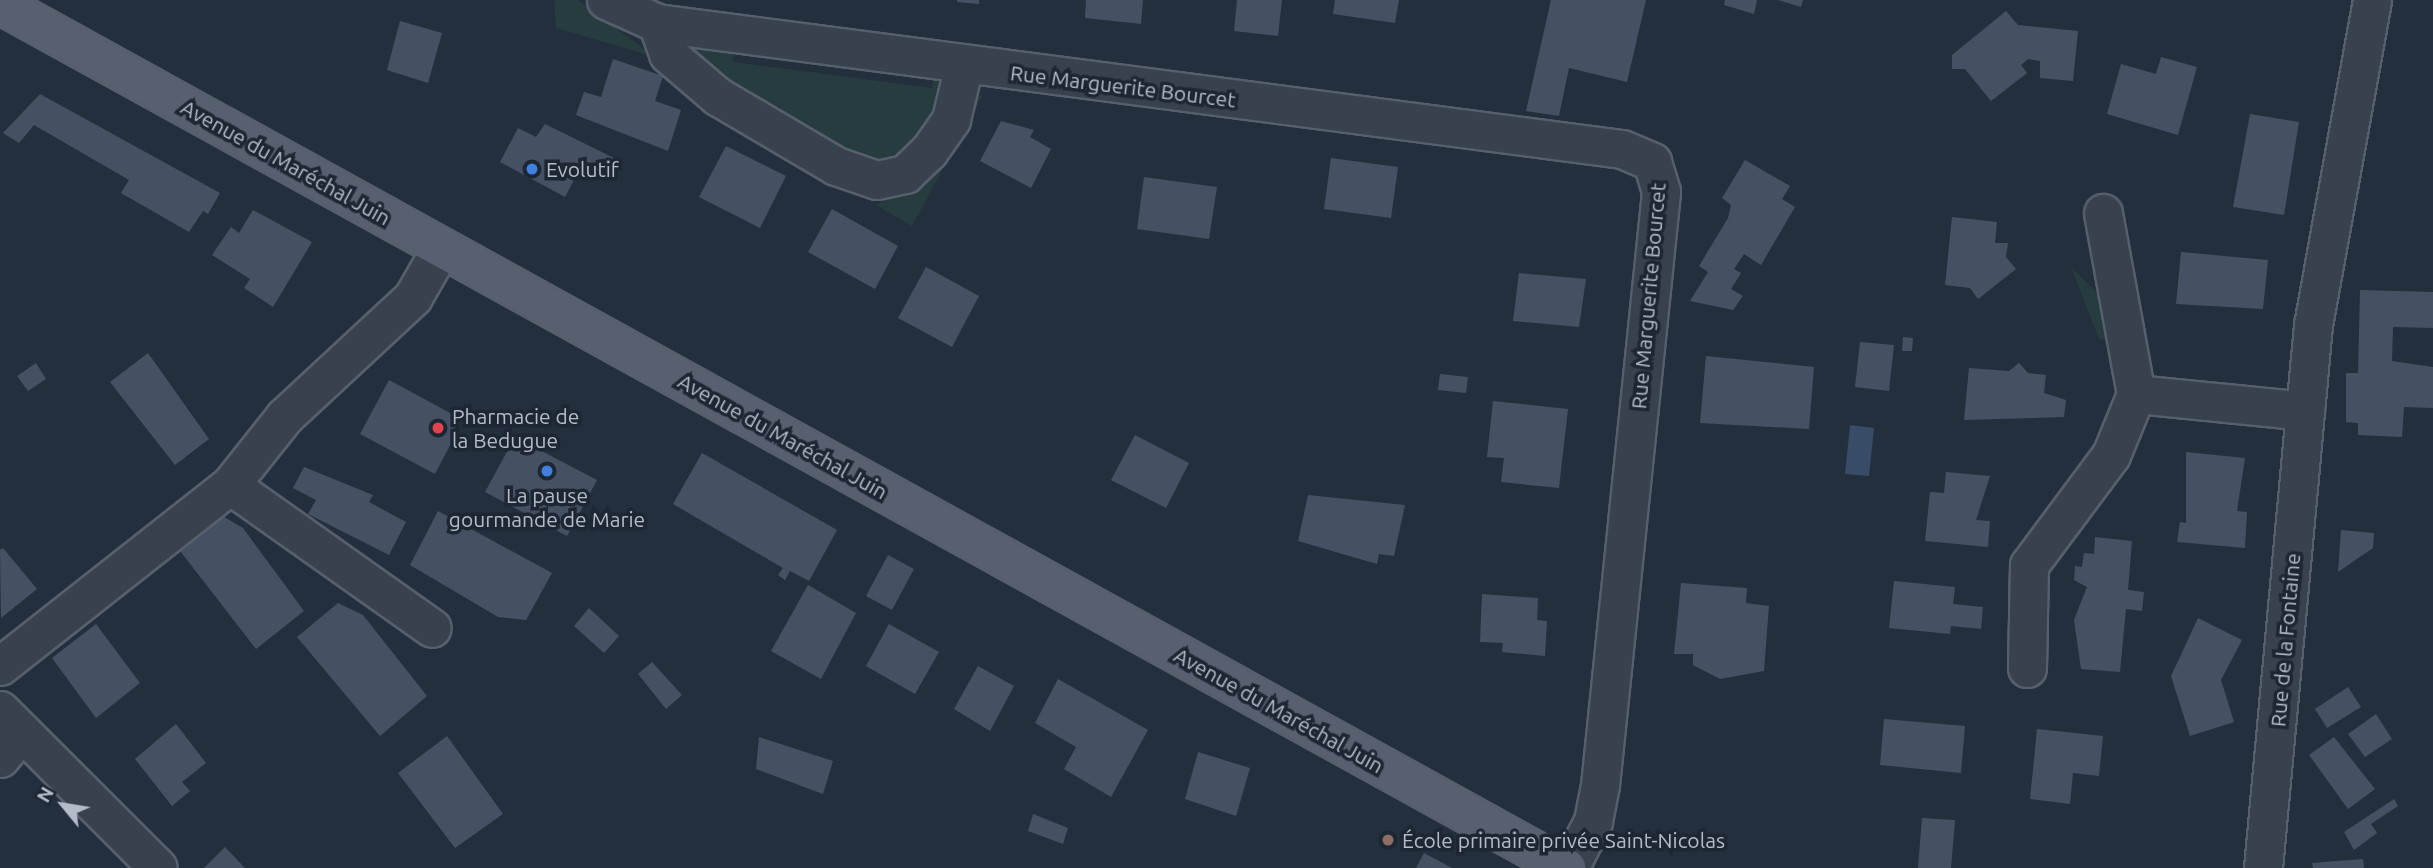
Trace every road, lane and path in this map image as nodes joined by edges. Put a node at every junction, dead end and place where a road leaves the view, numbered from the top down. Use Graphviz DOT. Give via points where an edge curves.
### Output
graph roads {
  1 [pos="606,0"];
  2 [pos="2372,0"];
  3 [pos="0,4"];
  4 [pos="657,23"];
  5 [pos="964,65"];
  6 [pos="2103,213"];
  7 [pos="441,248"];
  8 [pos="2136,394"];
  9 [pos="2305,411"];
  10 [pos="230,485"];
  11 [pos="432,628"];
  12 [pos="0,666"];
  13 [pos="2027,668"];
  14 [pos="7,733"];
  15 [pos="158,868"];
  16 [pos="1567,868"];
  17 [pos="2263,868"];
  1 -- 4 [label="street, Rue Marguerite Bourcet"];
  2 -- 9 [label="street, Rue de la Fontaine" via="2346,116"];
  3 -- 7 [label="main road, Avenue du Maréchal Juin"];
  4 -- 5 [label="street, Rue Marguerite Bourcet"];
  4 -- 5 [label="street" via="668,54 717,96 836,166 877,180 905,174 929,151 954,109"];
  5 -- 16 [label="street, Rue Marguerite Bourcet" via="1622,149 1652,163 1661,192 1600,785 1592,821"];
  6 -- 8 [label="street"];
  7 -- 10 [label="street" via="412,297 284,417"];
  7 -- 16 [label="main road, Avenue du Maréchal Juin"];
  8 -- 9 [label="street"];
  8 -- 13 [label="street" via="2110,455 2029,565"];
  9 -- 17 [label="street, Rue de la Fontaine"];
  10 -- 11 [label="street"];
  10 -- 12 [label="street"];
  14 -- 15 [label="street"];
}
